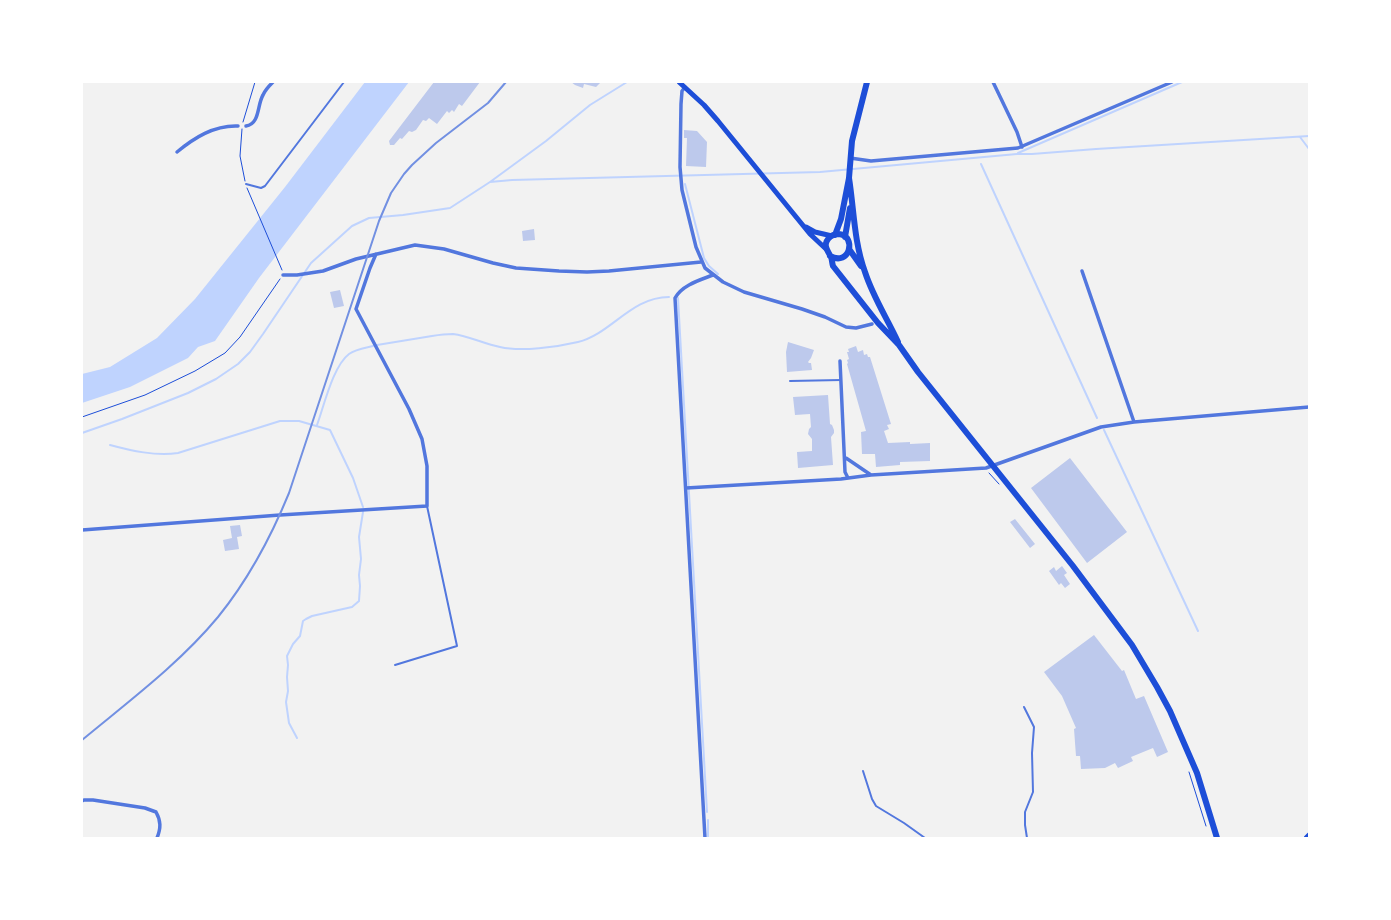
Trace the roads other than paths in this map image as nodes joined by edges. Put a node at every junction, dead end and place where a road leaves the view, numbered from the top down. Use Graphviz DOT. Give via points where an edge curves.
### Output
graph roads {
  1 [pos="273,82"];
  2 [pos="344,82"];
  3 [pos="679,82"];
  4 [pos="866,82"];
  5 [pos="993,82"];
  6 [pos="1172,82"];
  7 [pos="685,87"];
  8 [pos="238,126"];
  9 [pos="246,126"];
  10 [pos="1022,147"];
  11 [pos="177,152"];
  12 [pos="850,158"];
  13 [pos="849,177"];
  14 [pos="246,184"];
  15 [pos="850,186"];
  16 [pos="803,226"];
  17 [pos="833,235"];
  18 [pos="845,237"];
  19 [pos="826,249"];
  20 [pos="849,249"];
  21 [pos="376,254"];
  22 [pos="830,256"];
  23 [pos="701,262"];
  24 [pos="864,271"];
  25 [pos="1082,271"];
  26 [pos="283,275"];
  27 [pos="713,275"];
  28 [pos="872,324"];
  29 [pos="899,345"];
  30 [pos="840,361"];
  31 [pos="841,380"];
  32 [pos="790,381"];
  33 [pos="1309,407"];
  34 [pos="1134,422"];
  35 [pos="846,458"];
  36 [pos="992,466"];
  37 [pos="871,475"];
  38 [pos="848,478"];
  39 [pos="688,488"];
  40 [pos="427,506"];
  41 [pos="82,530"];
  42 [pos="395,665"];
  43 [pos="1024,707"];
  44 [pos="863,771"];
  45 [pos="82,801"];
  46 [pos="1309,835"];
  47 [pos="157,838"];
  48 [pos="705,838"];
  49 [pos="925,838"];
  50 [pos="1027,838"];
  51 [pos="1217,838"];
  52 [pos="1306,838"];
  1 -- 9 [label="street" via="263,95 255,122 251,126"];
  2 -- 14 [label="lane" via="265,186 261,188"];
  3 -- 7 [label="main road"];
  4 -- 12 [label="main road"];
  5 -- 10 [label="street"];
  6 -- 10 [label="street"];
  7 -- 16 [label="main road" via="718,120"];
  7 -- 23 [label="street" via="682,91 681,104 680,178"];
  8 -- 11 [label="street" via="227,125 214,129 189,142"];
  10 -- 12 [label="street" via="871,161"];
  12 -- 13 [label="main road"];
  13 -- 15 [label="main road"];
  13 -- 17 [label="main road" via="842,219"];
  15 -- 18 [label="main road"];
  15 -- 24 [label="main road"];
  16 -- 17 [label="main road" via="815,232"];
  16 -- 19 [label="main road"];
  17 -- 18 [label="main road"];
  17 -- 19 [label="main road" via="826,242"];
  18 -- 20 [label="main road"];
  19 -- 22 [label="main road"];
  20 -- 22 [label="main road" via="843,257"];
  20 -- 24 [label="main road"];
  21 -- 23 [label="street" via="415,245 427,246 516,268 587,272"];
  21 -- 26 [label="street" via="311,273"];
  21 -- 40 [label="street" via="356,309 406,403 422,439 427,466"];
  22 -- 29 [label="main road" via="833,266 878,323"];
  23 -- 27 [label="street"];
  24 -- 29 [label="main road"];
  25 -- 34 [label="street"];
  27 -- 28 [label="street" via="744,292 802,309 846,327 856,328"];
  27 -- 39 [label="street" via="685,288 675,298"];
  29 -- 36 [label="main road"];
  30 -- 31 [label="street"];
  31 -- 32 [label="lane"];
  31 -- 35 [label="street"];
  33 -- 34 [label="street"];
  34 -- 36 [label="street" via="1101,427"];
  35 -- 37 [label="street"];
  35 -- 38 [label="street"];
  36 -- 37 [label="street"];
  36 -- 51 [label="main road" via="1073,566 1132,645 1170,711 1197,773"];
  37 -- 38 [label="street"];
  38 -- 39 [label="street"];
  39 -- 48 [label="street"];
  40 -- 41 [label="street"];
  40 -- 42 [label="lane" via="457,646"];
  43 -- 50 [label="lane" via="1034,727 1033,792 1025,812"];
  44 -- 49 [label="lane" via="876,806"];
  45 -- 47 [label="street" via="93,800 156,812 161,825"];
  46 -- 52 [label="main road"];
}
